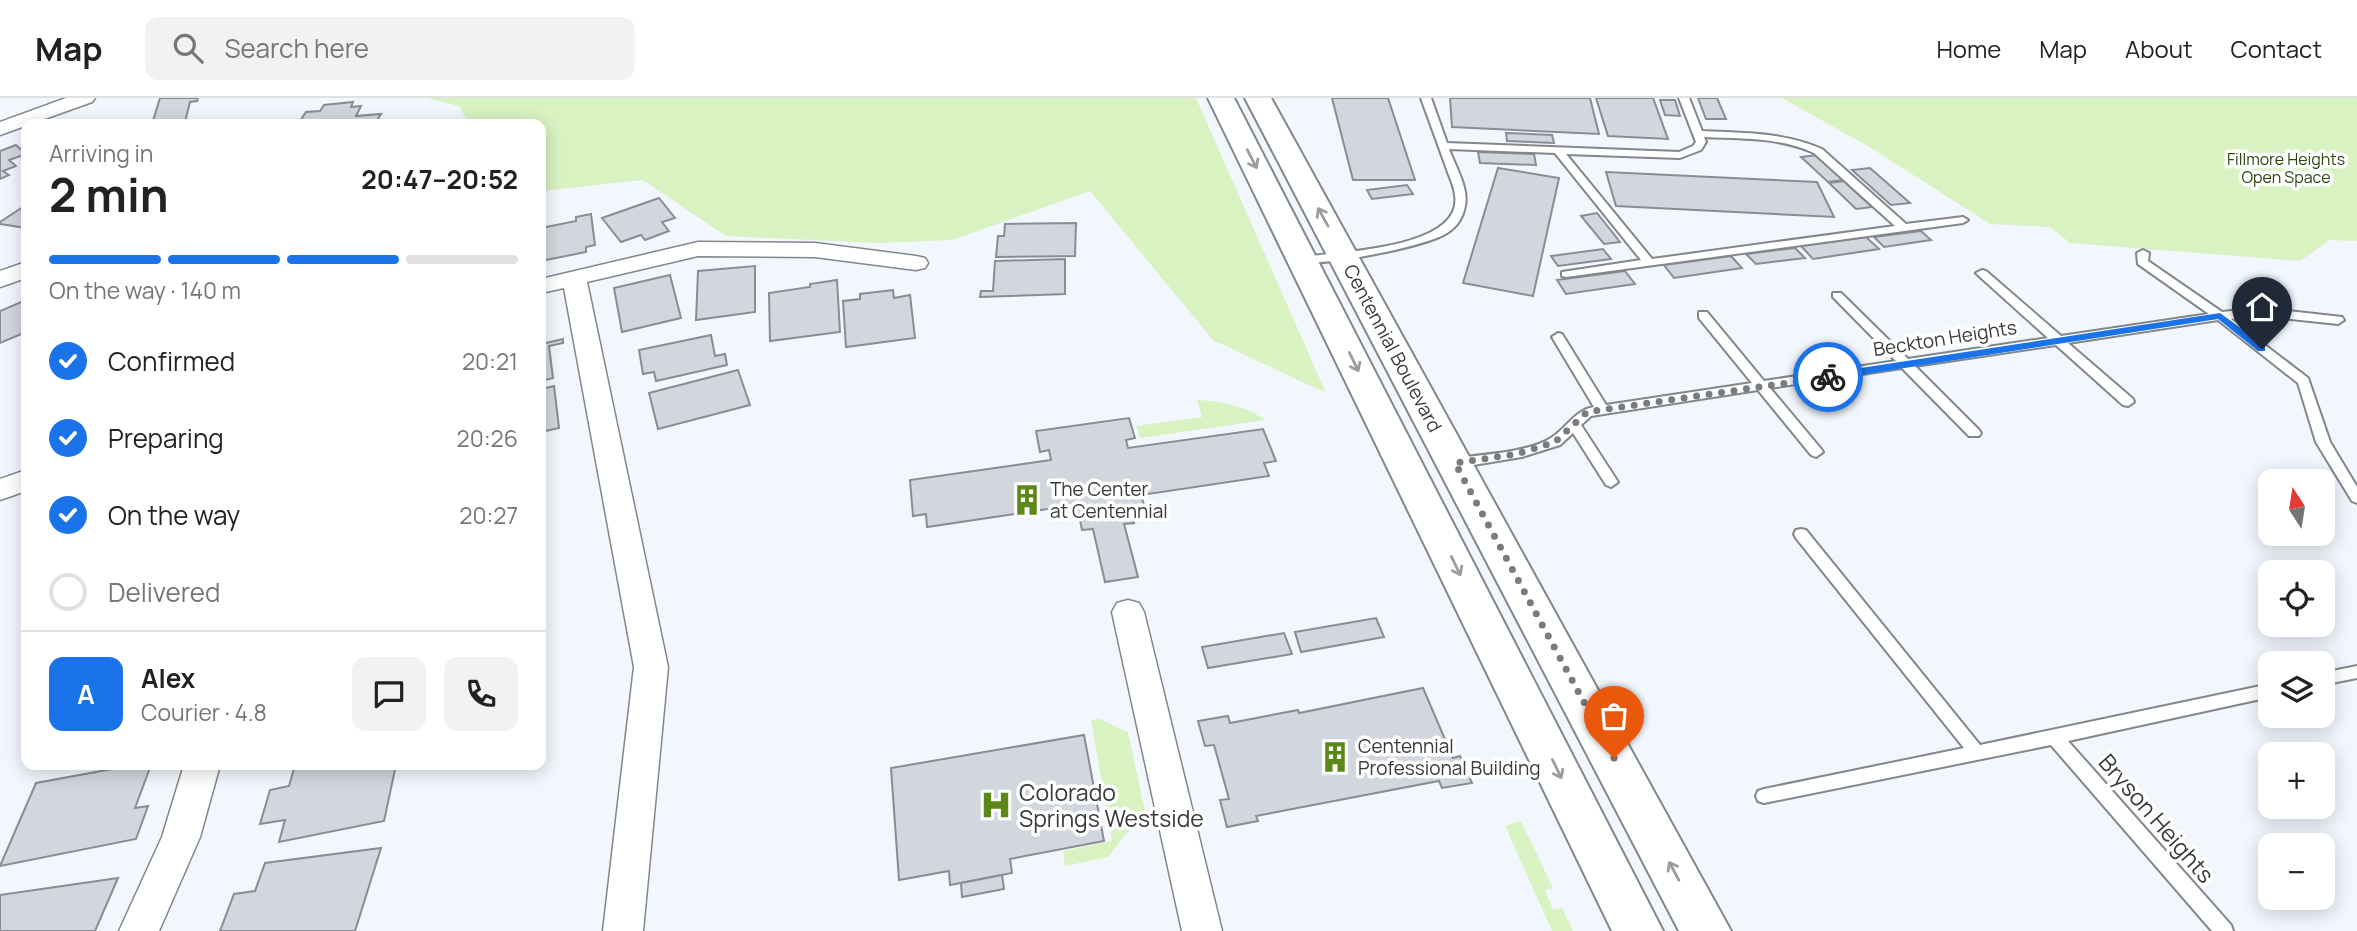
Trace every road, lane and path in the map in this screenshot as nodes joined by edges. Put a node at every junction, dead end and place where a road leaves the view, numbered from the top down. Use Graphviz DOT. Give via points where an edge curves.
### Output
graph roads {
  1 [pos="85,98"];
  2 [pos="1221,98"];
  3 [pos="1258,98"];
  4 [pos="1426,98"];
  5 [pos="1684,98"];
  6 [pos="27,119"];
  7 [pos="21,121"];
  8 [pos="0,129"];
  9 [pos="1698,134"];
  10 [pos="1443,146"];
  11 [pos="1558,151"];
  12 [pos="1963,220"];
  13 [pos="1904,228"];
  14 [pos="2143,253"];
  15 [pos="1343,254"];
  16 [pos="1303,260"];
  17 [pos="1649,262"];
  18 [pos="916,263"];
  19 [pos="21,271"];
  20 [pos="1982,273"];
  21 [pos="1566,274"];
  22 [pos="574,278"];
  23 [pos="0,280"];
  24 [pos="546,285"];
  25 [pos="1837,295"];
  26 [pos="1703,315"];
  27 [pos="2220,316"];
  28 [pos="2338,320"];
  29 [pos="1558,337"];
  30 [pos="2061,342"];
  31 [pos="1907,365"];
  32 [pos="1761,386"];
  33 [pos="2128,401"];
  34 [pos="1603,410"];
  35 [pos="1574,424"];
  36 [pos="1974,433"];
  37 [pos="1816,453"];
  38 [pos="1455,463"];
  39 [pos="21,482"];
  40 [pos="1611,482"];
  41 [pos="0,491"];
  42 [pos="2357,498"];
  43 [pos="1801,534"];
  44 [pos="1128,612"];
  45 [pos="2357,672"];
  46 [pos="2335,676"];
  47 [pos="2258,693"];
  48 [pos="2054,737"];
  49 [pos="1977,753"];
  50 [pos="201,770"];
  51 [pos="1764,796"];
  52 [pos="139,931"];
  53 [pos="623,931"];
  54 [pos="1202,931"];
  55 [pos="1637,931"];
  56 [pos="1706,931"];
  57 [pos="2224,931"];
  1 -- 6 [label="street"];
  2 -- 16 [label="main road, Centennial Boulevard, one-way"];
  15 -- 3 [label="main road, Centennial Boulevard, one-way"];
  4 -- 10 [label="lane"];
  5 -- 9 [label="lane"];
  7 -- 8 [label="street"];
  9 -- 11 [label="lane" via="1701,142 1697,148 1680,155"];
  9 -- 13 [label="lane" via="1804,143 1818,150"];
  10 -- 11 [label="lane"];
  10 -- 15 [label="lane" via="1461,196 1452,222 1425,239"];
  11 -- 17 [label="lane"];
  12 -- 13 [label="lane"];
  13 -- 17 [label="lane"];
  14 -- 27 [label="lane" via="2142,262"];
  15 -- 16 [label="lane"];
  15 -- 38 [label="main road, Centennial Boulevard"];
  16 -- 55 [label="main road, Centennial Boulevard, one-way"];
  17 -- 21 [label="lane"];
  18 -- 22 [label="street" via="815,250 698,249"];
  19 -- 23 [label="street"];
  20 -- 30 [label="lane"];
  22 -- 24 [label="street"];
  22 -- 53 [label="street" via="651,667"];
  25 -- 31 [label="lane"];
  26 -- 32 [label="lane"];
  27 -- 28 [label="lane, Beckton Heights" via="2260,312"];
  27 -- 30 [label="lane, Beckton Heights"];
  27 -- 42 [label="lane" via="2304,382 2323,442"];
  29 -- 34 [label="lane"];
  30 -- 31 [label="lane, Beckton Heights"];
  30 -- 33 [label="lane"];
  31 -- 32 [label="lane, Beckton Heights"];
  31 -- 36 [label="lane"];
  32 -- 34 [label="lane, Beckton Heights"];
  32 -- 37 [label="lane"];
  34 -- 35 [label="lane, Beckton Heights" via="1587,412"];
  35 -- 38 [label="lane, Beckton Heights" via="1555,442"];
  35 -- 40 [label="lane"];
  56 -- 38 [label="main road, Centennial Boulevard, one-way"];
  39 -- 41 [label="street"];
  43 -- 49 [label="lane"];
  44 -- 54 [label="street"];
  45 -- 46 [label="lane"];
  47 -- 48 [label="lane"];
  48 -- 49 [label="lane"];
  48 -- 57 [label="lane, Bryson Heights"];
  49 -- 51 [label="lane"];
  50 -- 52 [label="street" via="181,837"];
}
